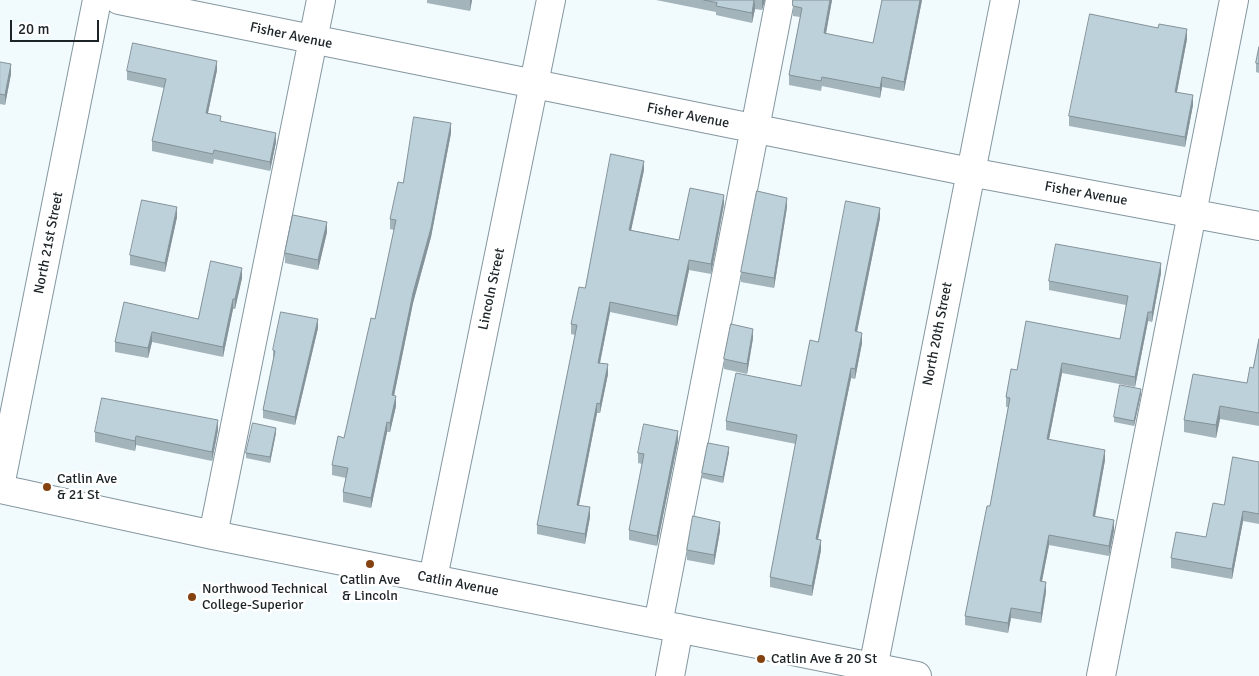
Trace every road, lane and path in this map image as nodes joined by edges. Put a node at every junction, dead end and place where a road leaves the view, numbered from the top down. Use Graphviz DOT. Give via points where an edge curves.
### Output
graph roads {
  1 [pos="97,0"];
  2 [pos="119,0"];
  3 [pos="321,0"];
  4 [pos="552,0"];
  5 [pos="780,0"];
  6 [pos="1005,0"];
  7 [pos="1234,0"];
  8 [pos="313,41"];
  9 [pos="534,85"];
  10 [pos="754,129"];
  11 [pos="970,172"];
  12 [pos="1192,213"];
  13 [pos="1259,226"];
  14 [pos="0,487"];
  15 [pos="213,535"];
  16 [pos="433,578"];
  17 [pos="668,626"];
  18 [pos="873,668"];
  19 [pos="670,676"];
  20 [pos="917,676"];
  21 [pos="1101,676"];
  1 -- 14 [label="street, North 21st Street"];
  2 -- 8 [label="street, Fisher Avenue"];
  3 -- 8 [label="street"];
  4 -- 9 [label="street, Lincoln Street"];
  5 -- 10 [label="street"];
  6 -- 11 [label="street, North 20th Street"];
  7 -- 12 [label="street"];
  8 -- 9 [label="street, Fisher Avenue"];
  8 -- 15 [label="street"];
  9 -- 10 [label="street, Fisher Avenue"];
  9 -- 16 [label="street, Lincoln Street"];
  10 -- 11 [label="street, Fisher Avenue"];
  10 -- 17 [label="street"];
  11 -- 12 [label="street, Fisher Avenue"];
  11 -- 18 [label="street, North 20th Street"];
  12 -- 13 [label="street, Fisher Avenue"];
  12 -- 21 [label="street"];
  14 -- 15 [label="street, Catlin Avenue"];
  15 -- 16 [label="street, Catlin Avenue"];
  16 -- 17 [label="street, Catlin Avenue"];
  17 -- 18 [label="street, Catlin Avenue"];
  17 -- 19 [label="street"];
  18 -- 20 [label="street, Catlin Avenue"];
}
